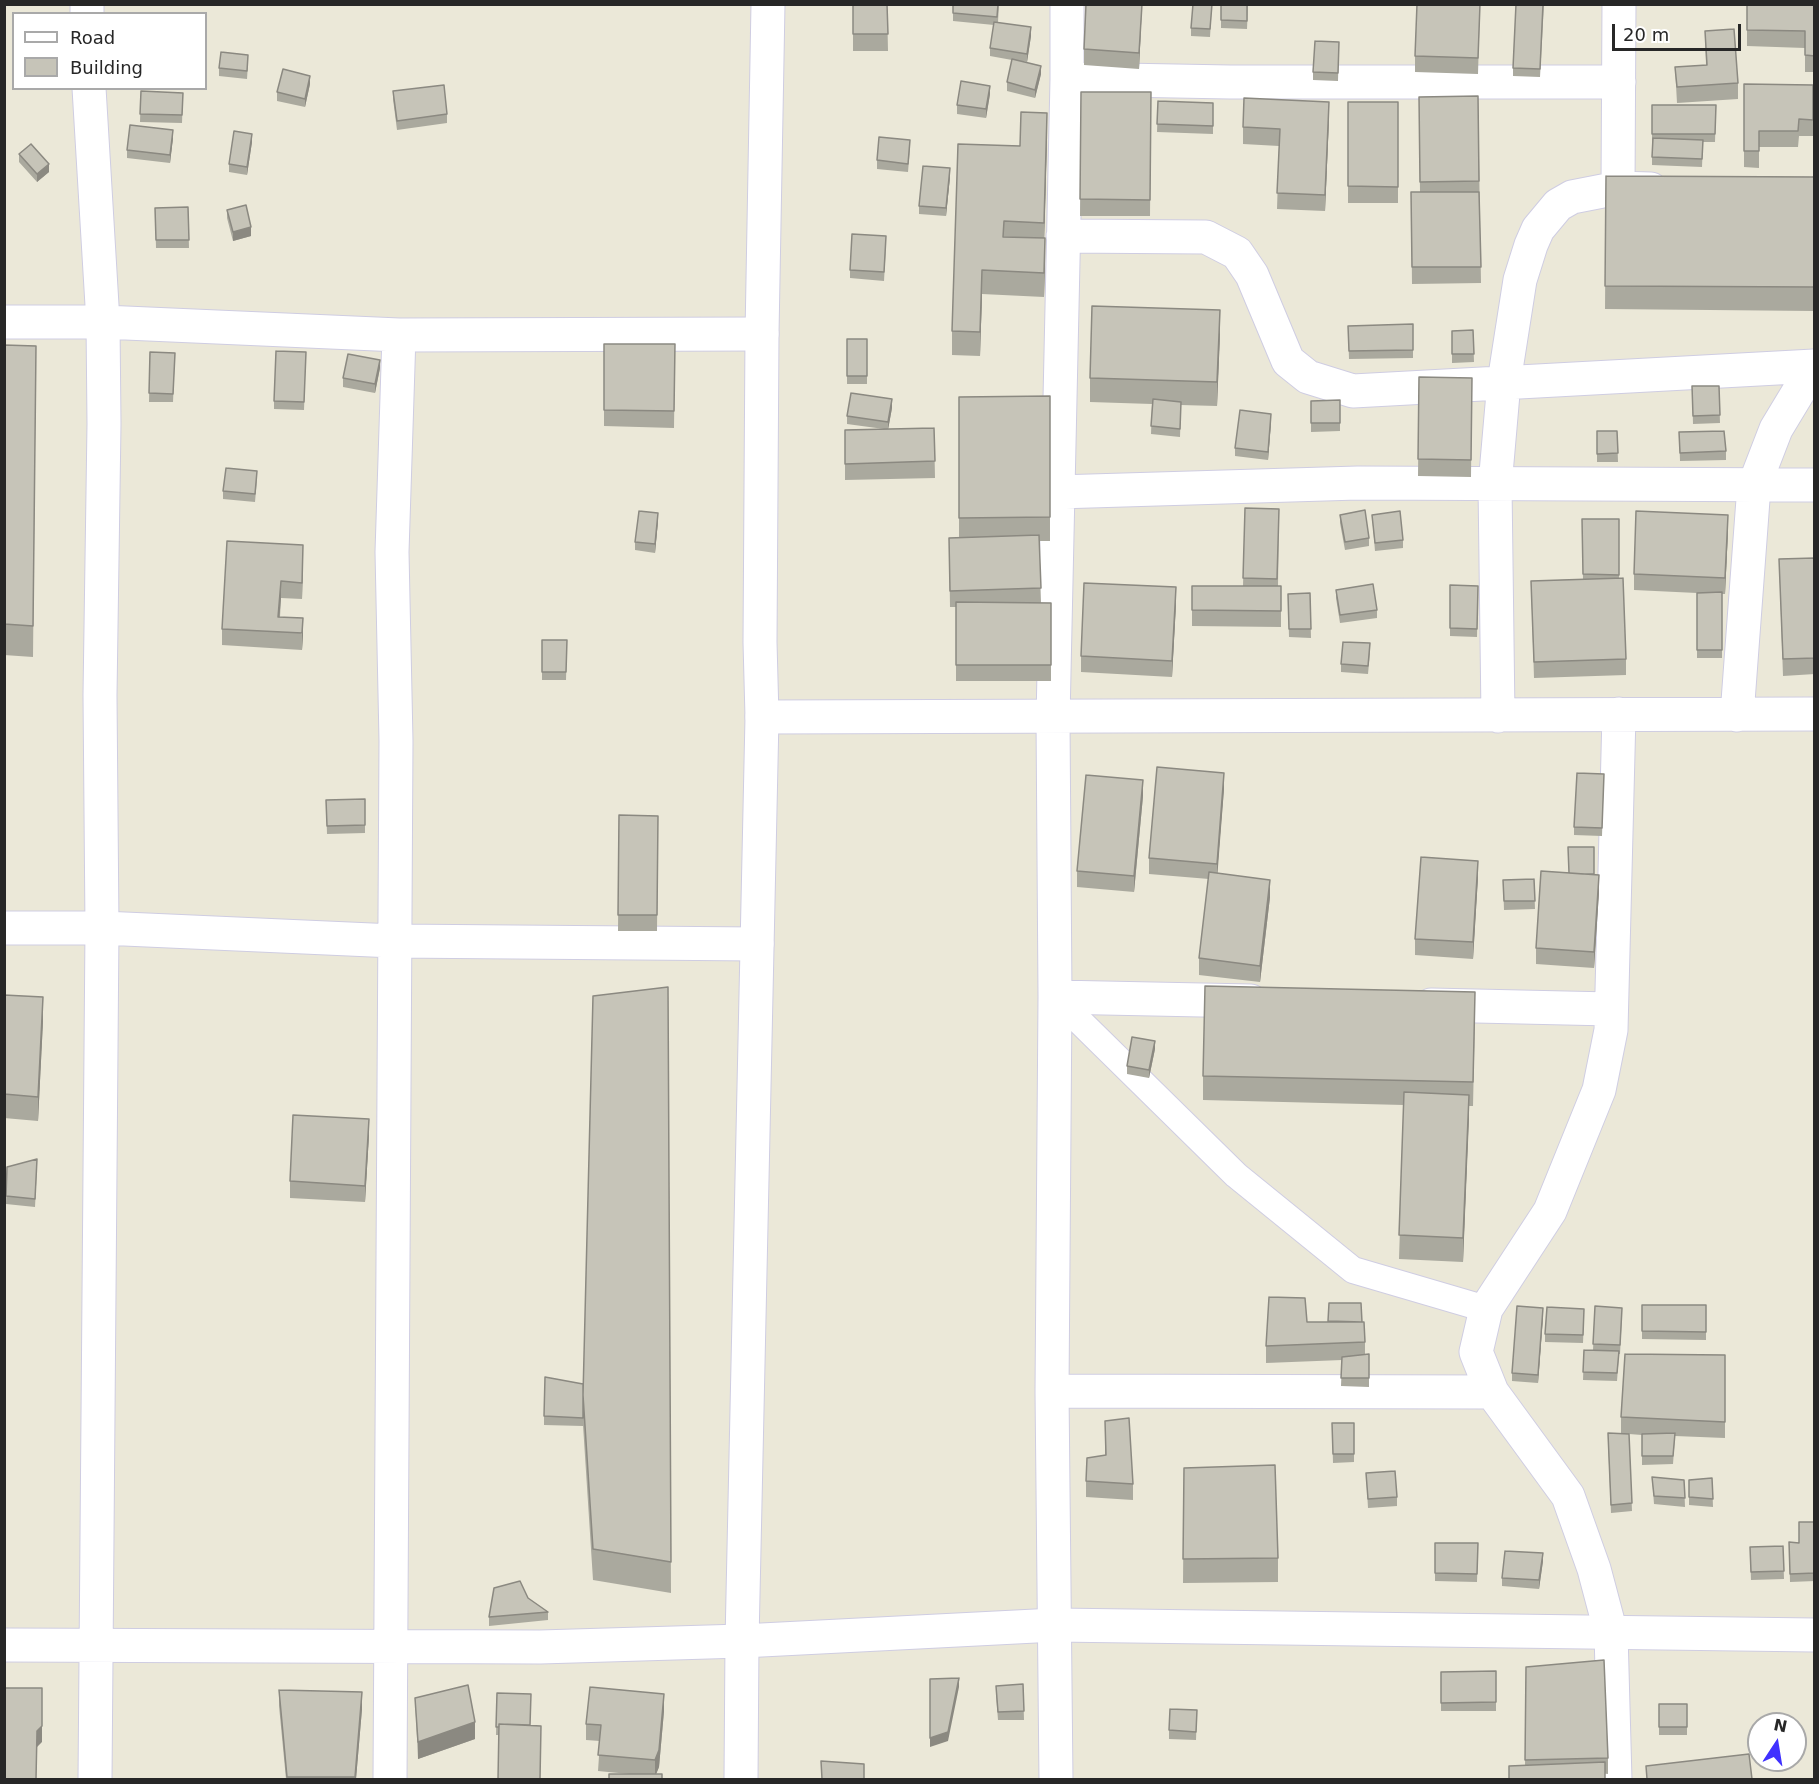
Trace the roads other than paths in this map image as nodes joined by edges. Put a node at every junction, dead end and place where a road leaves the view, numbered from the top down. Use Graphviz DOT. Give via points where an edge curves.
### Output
graph roads {
  1 [pos="768,4"];
  2 [pos="1067,4"];
  3 [pos="1619,4"];
  4 [pos="1067,79"];
  5 [pos="1619,82"];
  6 [pos="89,90"];
  7 [pos="1618,188"];
  8 [pos="1676,189"];
  9 [pos="1063,236"];
  10 [pos="4,322"];
  11 [pos="103,322"];
  12 [pos="762,334"];
  13 [pos="399,335"];
  14 [pos="1814,366"];
  15 [pos="1504,382"];
  16 [pos="1495,485"];
  17 [pos="1815,485"];
  18 [pos="1754,486"];
  19 [pos="1057,492"];
  20 [pos="1619,714"];
  21 [pos="1815,714"];
  22 [pos="1737,715"];
  23 [pos="1498,716"];
  24 [pos="762,717"];
  25 [pos="1053,718"];
  26 [pos="4,928"];
  27 [pos="102,928"];
  28 [pos="394,940"];
  29 [pos="757,944"];
  30 [pos="1055,997"];
  31 [pos="1280,1002"];
  32 [pos="1398,1004"];
  33 [pos="1611,1009"];
  34 [pos="1485,1309"];
  35 [pos="1052,1391"];
  36 [pos="1492,1392"];
  37 [pos="1055,1625"];
  38 [pos="1611,1633"];
  39 [pos="1815,1635"];
  40 [pos="742,1641"];
  41 [pos="96,1645"];
  42 [pos="4,1646"];
  43 [pos="390,1646"];
  44 [pos="95,1779"];
  45 [pos="390,1779"];
  46 [pos="741,1779"];
  47 [pos="1056,1779"];
  48 [pos="1615,1779"];
  1 -- 12 [label="street"];
  2 -- 4 [label="street"];
  3 -- 5 [label="street"];
  4 -- 5 [label="street"];
  4 -- 9 [label="street"];
  5 -- 7 [label="street"];
  6 -- 11 [label="street"];
  7 -- 8 [label="street"];
  7 -- 15 [label="street" via="1572,197 1558,205 1538,229 1520,280"];
  9 -- 15 [label="street" via="1206,237 1237,253 1252,275 1288,362 1308,377 1353,391"];
  9 -- 19 [label="street"];
  10 -- 11 [label="street"];
  11 -- 13 [label="street"];
  11 -- 27 [label="street"];
  12 -- 13 [label="street"];
  12 -- 24 [label="street"];
  13 -- 28 [label="street" via="393,552"];
  14 -- 15 [label="street"];
  14 -- 18 [label="street" via="1776,429"];
  15 -- 16 [label="street"];
  16 -- 18 [label="street"];
  16 -- 19 [label="street" via="1358,483"];
  16 -- 23 [label="street"];
  17 -- 18 [label="street"];
  18 -- 22 [label="street"];
  19 -- 25 [label="street"];
  20 -- 22 [label="street"];
  20 -- 23 [label="street"];
  20 -- 33 [label="street"];
  21 -- 22 [label="street"];
  23 -- 25 [label="street"];
  24 -- 25 [label="street"];
  24 -- 29 [label="street"];
  25 -- 30 [label="street"];
  26 -- 27 [label="street"];
  27 -- 28 [label="street"];
  27 -- 41 [label="street"];
  28 -- 29 [label="street"];
  28 -- 43 [label="street"];
  29 -- 40 [label="street"];
  30 -- 31 [label="street"];
  30 -- 34 [label="lane" via="1236,1175 1353,1270"];
  30 -- 35 [label="street"];
  32 -- 33 [label="street"];
  33 -- 34 [label="street" via="1611,1030 1599,1090 1550,1211"];
  34 -- 36 [label="street" via="1476,1352"];
  35 -- 36 [label="street"];
  35 -- 37 [label="street"];
  36 -- 38 [label="street" via="1568,1496"];
  37 -- 38 [label="street"];
  37 -- 40 [label="street"];
  37 -- 47 [label="street"];
  38 -- 39 [label="street"];
  38 -- 48 [label="street"];
  40 -- 43 [label="street" via="540,1647"];
  40 -- 46 [label="street"];
  41 -- 42 [label="street"];
  41 -- 43 [label="street"];
  41 -- 44 [label="street"];
  43 -- 45 [label="street"];
}
